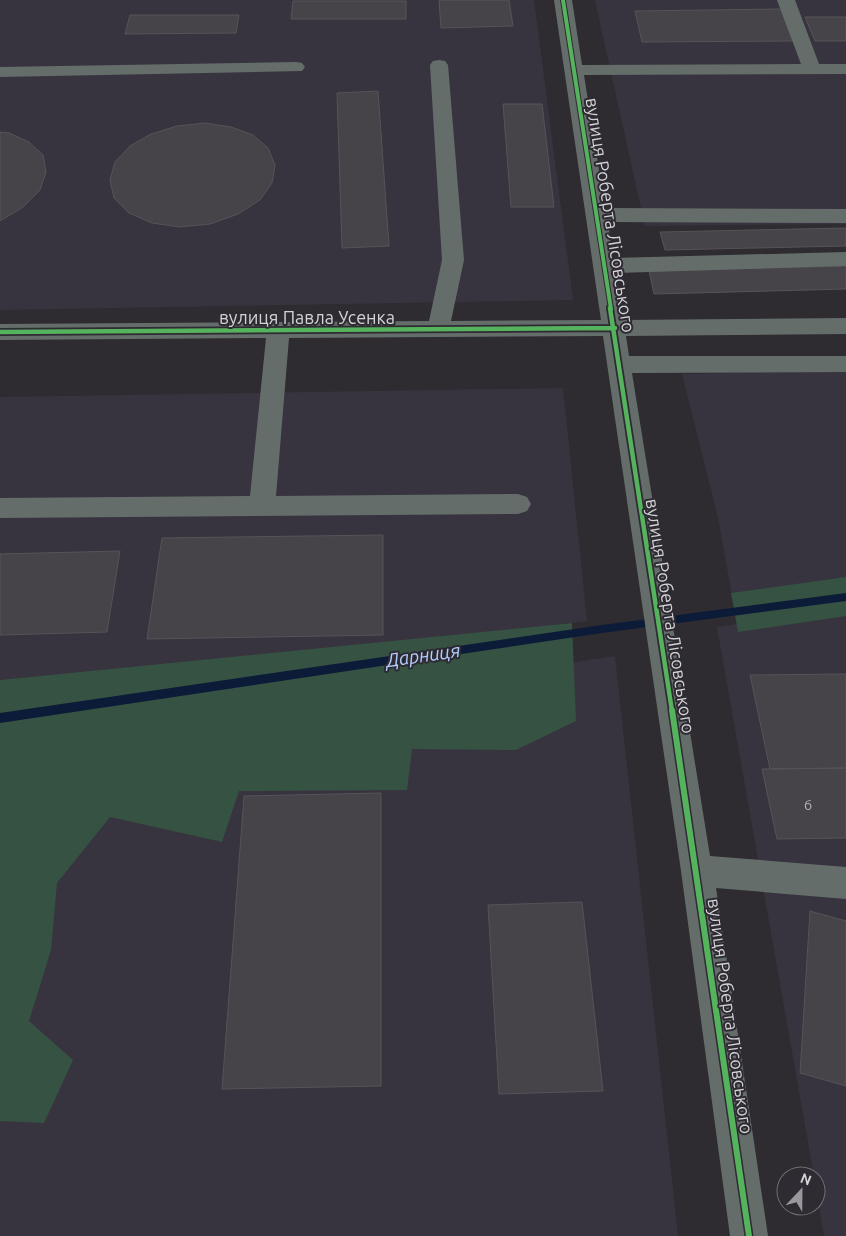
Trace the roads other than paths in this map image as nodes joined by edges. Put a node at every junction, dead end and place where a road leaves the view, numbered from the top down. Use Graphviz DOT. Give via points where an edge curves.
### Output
graph roads {
  1 [pos="563,0"];
  2 [pos="786,0"];
  3 [pos="438,65"];
  4 [pos="296,67"];
  5 [pos="812,69"];
  6 [pos="846,69"];
  7 [pos="574,70"];
  8 [pos="0,72"];
  9 [pos="597,215"];
  10 [pos="846,216"];
  11 [pos="846,259"];
  12 [pos="605,266"];
  13 [pos="846,326"];
  14 [pos="615,328"];
  15 [pos="278,330"];
  16 [pos="438,330"];
  17 [pos="0,332"];
  18 [pos="846,364"];
  19 [pos="620,365"];
  20 [pos="518,504"];
  21 [pos="262,506"];
  22 [pos="0,508"];
  23 [pos="697,871"];
  24 [pos="846,883"];
  25 [pos="749,1236"];
  1 -- 7 [label="street, вулиця Роберта Лісовського"];
  2 -- 5 [label="street"];
  3 -- 16 [label="street" via="453,260"];
  4 -- 8 [label="street"];
  5 -- 6 [label="street"];
  5 -- 7 [label="street"];
  7 -- 9 [label="street, вулиця Роберта Лісовського"];
  9 -- 10 [label="street"];
  9 -- 12 [label="street, вулиця Роберта Лісовського"];
  11 -- 12 [label="street"];
  12 -- 14 [label="street, вулиця Роберта Лісовського"];
  13 -- 14 [label="street, вулиця Павла Усенка"];
  14 -- 16 [label="street, вулиця Павла Усенка"];
  14 -- 19 [label="street, вулиця Роберта Лісовського"];
  15 -- 16 [label="street, вулиця Павла Усенка"];
  15 -- 17 [label="street, вулиця Павла Усенка"];
  15 -- 21 [label="street"];
  18 -- 19 [label="street"];
  19 -- 23 [label="street, вулиця Роберта Лісовського"];
  20 -- 21 [label="street"];
  21 -- 22 [label="street"];
  23 -- 24 [label="street"];
  23 -- 25 [label="street, вулиця Роберта Лісовського"];
}
